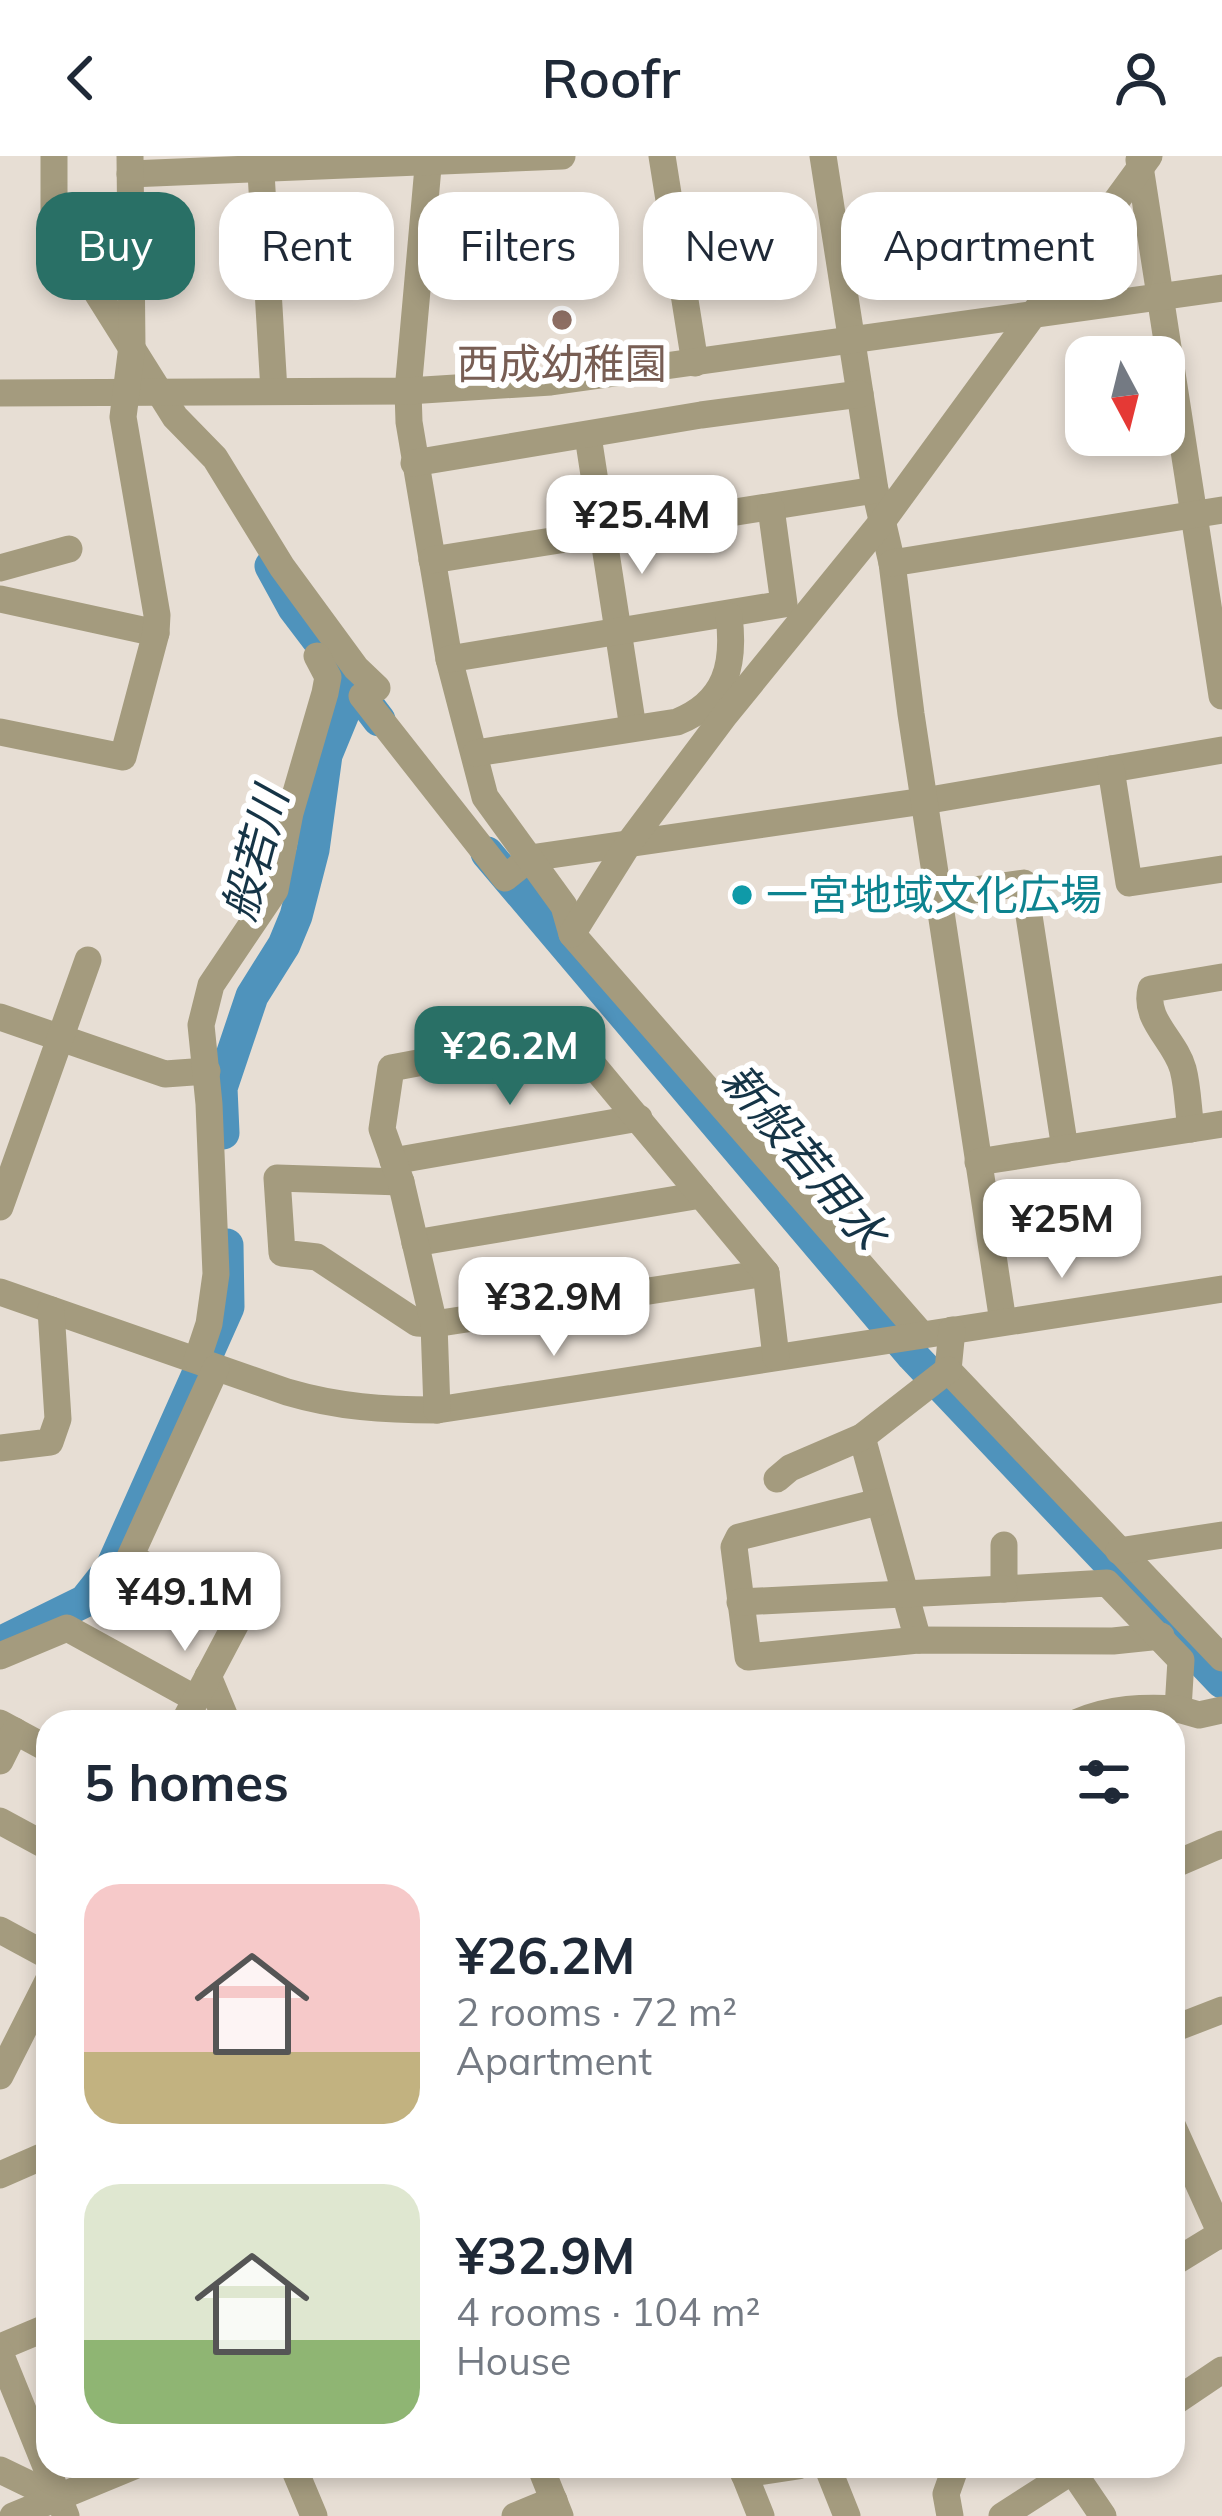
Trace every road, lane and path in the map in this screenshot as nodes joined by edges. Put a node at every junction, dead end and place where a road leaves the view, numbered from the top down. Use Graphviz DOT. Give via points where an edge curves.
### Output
graph roads {
  1 [pos="54,156"];
  2 [pos="562,156"];
  3 [pos="662,156"];
  4 [pos="823,156"];
  5 [pos="429,158"];
  6 [pos="1143,160"];
  7 [pos="260,161"];
  8 [pos="130,165"];
  9 [pos="1222,288"];
  10 [pos="1160,298"];
  11 [pos="1033,314"];
  12 [pos="853,341"];
  13 [pos="132,344"];
  14 [pos="695,363"];
  15 [pos="142,388"];
  16 [pos="274,391"];
  17 [pos="408,391"];
  18 [pos="0,392"];
  19 [pos="860,394"];
  20 [pos="588,436"];
  21 [pos="414,463"];
  22 [pos="875,490"];
  23 [pos="771,508"];
  24 [pos="1209,512"];
  25 [pos="881,523"];
  26 [pos="604,532"];
  27 [pos="69,549"];
  28 [pos="432,560"];
  29 [pos="892,562"];
  30 [pos="0,568"];
  31 [pos="0,599"];
  32 [pos="729,616"];
  33 [pos="617,629"];
  34 [pos="156,633"];
  35 [pos="317,656"];
  36 [pos="449,659"];
  37 [pos="1222,696"];
  38 [pos="632,728"];
  39 [pos="0,732"];
  40 [pos="1222,750"];
  41 [pos="476,754"];
  42 [pos="1111,769"];
  43 [pos="924,801"];
  44 [pos="629,843"];
  45 [pos="530,858"];
  46 [pos="1222,869"];
  47 [pos="938,896"];
  48 [pos="572,934"];
  49 [pos="88,959"];
  50 [pos="1222,977"];
  51 [pos="0,1018"];
  52 [pos="61,1037"];
  53 [pos="207,1071"];
  54 [pos="639,1118"];
  55 [pos="1222,1124"];
  56 [pos="1191,1129"];
  57 [pos="1065,1149"];
  58 [pos="978,1162"];
  59 [pos="397,1171"];
  60 [pos="701,1195"];
  61 [pos="0,1207"];
  62 [pos="415,1243"];
  63 [pos="766,1273"];
  64 [pos="1222,1289"];
  65 [pos="0,1292"];
  66 [pos="51,1310"];
  67 [pos="1003,1322"];
  68 [pos="434,1324"];
  69 [pos="952,1330"];
  70 [pos="907,1336"];
  71 [pos="776,1358"];
  72 [pos="207,1364"];
  73 [pos="948,1370"];
  74 [pos="437,1410"];
  75 [pos="862,1437"];
  76 [pos="0,1448"];
  77 [pos="777,1479"];
  78 [pos="878,1502"];
  79 [pos="1222,1535"];
  80 [pos="1004,1545"];
  81 [pos="1119,1551"];
  82 [pos="1004,1589"];
  83 [pos="903,1593"];
  84 [pos="740,1602"];
  85 [pos="1161,1636"];
  86 [pos="918,1640"];
  87 [pos="0,1656"];
  88 [pos="1222,1658"];
  89 [pos="196,1699"];
  90 [pos="1178,1709"];
  91 [pos="1121,1710"];
  92 [pos="1181,1710"];
  93 [pos="1222,1710"];
  94 [pos="1185,1711"];
  95 [pos="8,1727"];
  96 [pos="36,1742"];
  97 [pos="0,1761"];
  98 [pos="0,1821"];
  99 [pos="36,1840"];
  100 [pos="1222,1844"];
  101 [pos="1185,1860"];
  102 [pos="0,1930"];
  103 [pos="36,1950"];
  104 [pos="36,2005"];
  105 [pos="1222,2010"];
  106 [pos="1185,2024"];
  107 [pos="0,2076"];
  108 [pos="36,2159"];
  109 [pos="0,2175"];
  110 [pos="1185,2180"];
  111 [pos="1222,2234"];
  112 [pos="1185,2256"];
  113 [pos="36,2333"];
  114 [pos="0,2350"];
  115 [pos="1222,2370"];
  116 [pos="1185,2395"];
  117 [pos="36,2441"];
  118 [pos="0,2470"];
  119 [pos="51,2478"];
  120 [pos="113,2478"];
  121 [pos="298,2478"];
  122 [pos="545,2478"];
  123 [pos="745,2478"];
  124 [pos="832,2478"];
  125 [pos="952,2478"];
  126 [pos="1059,2478"];
  127 [pos="1080,2478"];
  128 [pos="62,2507"];
  129 [pos="557,2508"];
  130 [pos="13,2516"];
  131 [pos="314,2516"];
  132 [pos="515,2516"];
  133 [pos="761,2516"];
  134 [pos="847,2516"];
  135 [pos="950,2516"];
  136 [pos="1002,2516"];
  137 [pos="1103,2516"];
  1 -- 13 [label="street" via="54,211"];
  2 -- 5 [label="street"];
  3 -- 14 [label="street"];
  4 -- 12 [label="street"];
  5 -- 7 [label="street"];
  5 -- 17 [label="street"];
  6 -- 10 [label="street"];
  6 -- 11 [label="street"];
  7 -- 8 [label="street"];
  7 -- 16 [label="street"];
  8 -- 13 [label="street"];
  9 -- 10 [label="street"];
  10 -- 11 [label="street"];
  10 -- 24 [label="street"];
  11 -- 12 [label="street"];
  11 -- 25 [label="street"];
  12 -- 14 [label="street"];
  12 -- 19 [label="street"];
  13 -- 15 [label="street"];
  14 -- 17 [label="street"];
  15 -- 16 [label="street"];
  15 -- 18 [label="street"];
  15 -- 34 [label="street" via="123,417"];
  15 -- 45 [label="street" via="233,482 312,610 377,688 362,696 505,878"];
  16 -- 17 [label="street"];
  17 -- 21 [label="street"];
  19 -- 20 [label="street"];
  19 -- 22 [label="street"];
  20 -- 21 [label="street"];
  20 -- 26 [label="street"];
  21 -- 28 [label="street"];
  22 -- 23 [label="street"];
  22 -- 25 [label="street"];
  23 -- 26 [label="street"];
  23 -- 32 [label="street" via="784,604"];
  24 -- 29 [label="street"];
  24 -- 37 [label="street"];
  25 -- 29 [label="street"];
  25 -- 44 [label="street"];
  26 -- 28 [label="street"];
  26 -- 33 [label="street"];
  27 -- 30 [label="street"];
  28 -- 36 [label="street"];
  29 -- 43 [label="street"];
  31 -- 34 [label="street"];
  32 -- 33 [label="street"];
  32 -- 38 [label="street" via="730,668 697,714"];
  33 -- 36 [label="street"];
  33 -- 38 [label="street"];
  34 -- 39 [label="street" via="123,757"];
  35 -- 53 [label="street" via="328,677 274,890 212,985 201,1024"];
  36 -- 41 [label="street"];
  38 -- 41 [label="street"];
  40 -- 42 [label="street"];
  41 -- 45 [label="street" via="485,797"];
  42 -- 43 [label="street"];
  42 -- 46 [label="street" via="1129,883"];
  43 -- 44 [label="street"];
  43 -- 47 [label="street"];
  44 -- 45 [label="street"];
  44 -- 48 [label="street"];
  45 -- 48 [label="street" via="564,906"];
  47 -- 57 [label="street" via="1024,884"];
  47 -- 58 [label="street"];
  48 -- 70 [label="street"];
  49 -- 52 [label="street"];
  50 -- 56 [label="street" via="1151,989 1148,1000 1183,1070"];
  51 -- 52 [label="street"];
  52 -- 53 [label="street" via="165,1074"];
  52 -- 61 [label="street"];
  53 -- 72 [label="street" via="217,1274"];
  54 -- 59 [label="street"];
  54 -- 59 [label="street" via="568,1035 391,1068 382,1129"];
  54 -- 60 [label="street"];
  55 -- 56 [label="street"];
  56 -- 57 [label="street"];
  57 -- 58 [label="street"];
  58 -- 67 [label="street"];
  59 -- 62 [label="street"];
  59 -- 68 [label="street" via="277,1178 282,1253 317,1257 417,1323"];
  60 -- 62 [label="street"];
  60 -- 63 [label="street"];
  62 -- 68 [label="street"];
  63 -- 68 [label="street"];
  63 -- 71 [label="street"];
  64 -- 67 [label="street"];
  65 -- 66 [label="street"];
  66 -- 72 [label="street"];
  66 -- 76 [label="street" via="58,1419 50,1442"];
  67 -- 69 [label="street"];
  68 -- 74 [label="street"];
  69 -- 70 [label="street"];
  69 -- 73 [label="street"];
  70 -- 71 [label="street"];
  71 -- 74 [label="street"];
  72 -- 74 [label="street" via="334,1406"];
  72 -- 89 [label="street" via="130,1557 241,1614"];
  73 -- 75 [label="street"];
  73 -- 81 [label="street"];
  75 -- 77 [label="street"];
  75 -- 78 [label="street"];
  78 -- 83 [label="street"];
  78 -- 84 [label="street" via="739,1537"];
  79 -- 81 [label="street"];
  80 -- 82 [label="street"];
  81 -- 88 [label="street"];
  82 -- 83 [label="street"];
  82 -- 85 [label="street" via="1107,1583"];
  83 -- 84 [label="street"];
  83 -- 86 [label="street"];
  84 -- 86 [label="street" via="746,1652 755,1659"];
  85 -- 86 [label="street"];
  85 -- 90 [label="street" via="1180,1660"];
  87 -- 89 [label="street" via="67,1628"];
  90 -- 91 [label="street"];
  90 -- 92 [label="street"];
  93 -- 94 [label="street"];
  95 -- 96 [label="street"];
  95 -- 97 [label="street"];
  98 -- 99 [label="street"];
  100 -- 101 [label="street"];
  102 -- 103 [label="street"];
  104 -- 107 [label="street"];
  105 -- 106 [label="street"];
  108 -- 109 [label="street"];
  110 -- 111 [label="street"];
  111 -- 112 [label="street"];
  113 -- 114 [label="street"];
  114 -- 117 [label="street"];
  115 -- 116 [label="street"];
  118 -- 128 [label="street"];
  119 -- 128 [label="street"];
  120 -- 128 [label="street"];
  121 -- 131 [label="street"];
  122 -- 129 [label="street"];
  123 -- 133 [label="street"];
  124 -- 134 [label="street"];
  125 -- 135 [label="street"];
  126 -- 136 [label="street"];
  127 -- 137 [label="street"];
  128 -- 130 [label="street"];
  129 -- 132 [label="street"];
}
